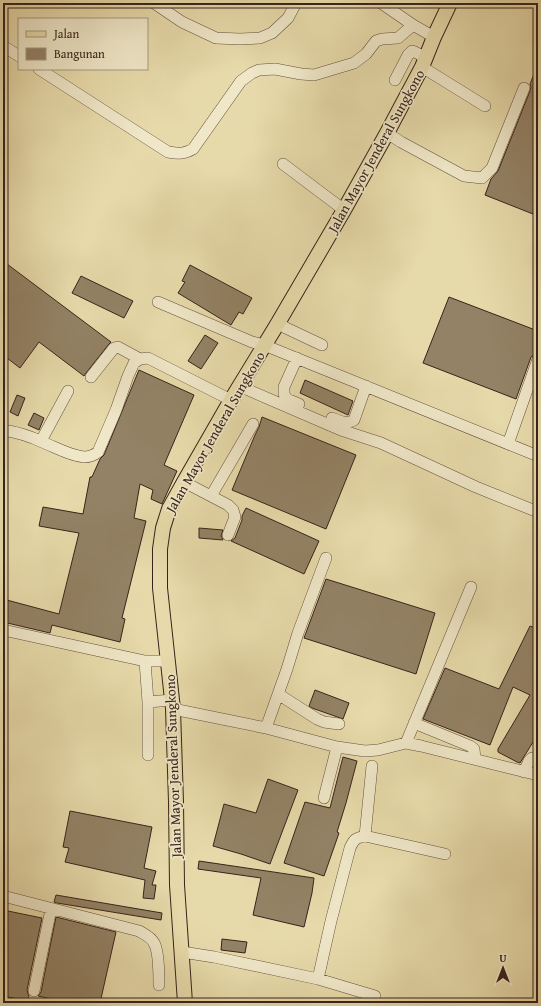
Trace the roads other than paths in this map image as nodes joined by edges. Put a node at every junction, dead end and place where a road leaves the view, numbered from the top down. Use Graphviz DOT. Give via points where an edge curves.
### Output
graph roads {
  1 [pos="154,3"];
  2 [pos="296,3"];
  3 [pos="381,3"];
  4 [pos="450,3"];
  5 [pos="413,25"];
  6 [pos="434,37"];
  7 [pos="3,46"];
  8 [pos="18,55"];
  9 [pos="424,62"];
  10 [pos="41,70"];
  11 [pos="395,80"];
  12 [pos="524,88"];
  13 [pos="485,106"];
  14 [pos="387,133"];
  15 [pos="282,164"];
  16 [pos="344,210"];
  17 [pos="158,302"];
  18 [pos="278,323"];
  19 [pos="264,345"];
  20 [pos="322,345"];
  21 [pos="297,358"];
  22 [pos="140,359"];
  23 [pos="538,359"];
  24 [pos="92,377"];
  25 [pos="239,386"];
  26 [pos="366,386"];
  27 [pos="68,391"];
  28 [pos="231,400"];
  29 [pos="253,424"];
  30 [pos="3,430"];
  31 [pos="41,441"];
  32 [pos="508,444"];
  33 [pos="538,456"];
  34 [pos="184,482"];
  35 [pos="211,496"];
  36 [pos="538,512"];
  37 [pos="228,535"];
  38 [pos="326,558"];
  39 [pos="471,587"];
  40 [pos="3,630"];
  41 [pos="145,660"];
  42 [pos="168,661"];
  43 [pos="278,694"];
  44 [pos="148,702"];
  45 [pos="173,705"];
  46 [pos="414,723"];
  47 [pos="339,724"];
  48 [pos="266,728"];
  49 [pos="447,738"];
  50 [pos="406,743"];
  51 [pos="337,747"];
  52 [pos="445,752"];
  53 [pos="148,755"];
  54 [pos="475,759"];
  55 [pos="538,760"];
  56 [pos="372,766"];
  57 [pos="524,772"];
  58 [pos="538,775"];
  59 [pos="324,798"];
  60 [pos="365,836"];
  61 [pos="445,854"];
  62 [pos="3,896"];
  63 [pos="51,909"];
  64 [pos="182,952"];
  65 [pos="318,979"];
  66 [pos="160,985"];
  67 [pos="34,990"];
  68 [pos="375,996"];
  69 [pos="185,1003"];
  1 -- 2 [label="street" via="182,22 216,38 240,39 260,38 272,32 288,18"];
  3 -- 5 [label="street"];
  4 -- 6 [label="main road, Jalan Mayor Jenderal Sungkono"];
  5 -- 6 [label="street"];
  5 -- 10 [label="street" via="398,38 376,41 366,54 354,63 314,75 275,69 252,73 242,81 193,149 186,153 168,152"];
  6 -- 9 [label="main road, Jalan Mayor Jenderal Sungkono"];
  7 -- 8 [label="street"];
  9 -- 11 [label="street" via="412,51"];
  9 -- 13 [label="street"];
  9 -- 14 [label="main road, Jalan Mayor Jenderal Sungkono"];
  12 -- 14 [label="street" via="492,168 482,178 464,176"];
  14 -- 16 [label="main road, Jalan Mayor Jenderal Sungkono"];
  15 -- 16 [label="street"];
  16 -- 18 [label="main road, Jalan Mayor Jenderal Sungkono"];
  17 -- 19 [label="street"];
  18 -- 19 [label="main road, Jalan Mayor Jenderal Sungkono"];
  18 -- 20 [label="street"];
  19 -- 21 [label="street"];
  19 -- 25 [label="main road, Jalan Mayor Jenderal Sungkono"];
  21 -- 26 [label="street"];
  21 -- 26 [label="street" via="284,387 287,399 344,423 354,420"];
  22 -- 24 [label="street" via="118,346"];
  22 -- 28 [label="street" via="148,358"];
  22 -- 31 [label="street" via="134,363 128,376 98,452 92,456 77,456"];
  23 -- 32 [label="street"];
  25 -- 28 [label="main road, Jalan Mayor Jenderal Sungkono"];
  25 -- 36 [label="street"];
  26 -- 32 [label="street"];
  27 -- 31 [label="street"];
  28 -- 34 [label="main road, Jalan Mayor Jenderal Sungkono"];
  29 -- 35 [label="street"];
  30 -- 31 [label="street"];
  32 -- 33 [label="street"];
  34 -- 35 [label="street"];
  34 -- 42 [label="main road, Jalan Mayor Jenderal Sungkono" via="169,509 160,549 160,588"];
  35 -- 37 [label="street" via="233,510 235,517"];
  38 -- 43 [label="street"];
  39 -- 46 [label="street"];
  40 -- 41 [label="street"];
  41 -- 42 [label="street"];
  41 -- 44 [label="street"];
  42 -- 45 [label="main road, Jalan Mayor Jenderal Sungkono"];
  43 -- 47 [label="street" via="317,719"];
  43 -- 48 [label="street"];
  44 -- 45 [label="street"];
  44 -- 53 [label="street"];
  45 -- 48 [label="street"];
  45 -- 64 [label="main road, Jalan Mayor Jenderal Sungkono" via="177,886"];
  46 -- 49 [label="street"];
  46 -- 50 [label="street"];
  48 -- 51 [label="street"];
  49 -- 52 [label="street"];
  49 -- 54 [label="street" via="474,749"];
  50 -- 51 [label="street" via="365,751"];
  50 -- 52 [label="street"];
  51 -- 59 [label="street"];
  52 -- 54 [label="street"];
  54 -- 57 [label="street"];
  55 -- 57 [label="street" via="532,758"];
  56 -- 60 [label="street"];
  57 -- 58 [label="street"];
  60 -- 61 [label="street"];
  60 -- 65 [label="street" via="356,838 350,848"];
  62 -- 63 [label="street"];
  63 -- 66 [label="street" via="139,931 146,935 154,943 157,951"];
  63 -- 67 [label="street"];
  64 -- 65 [label="street"];
  64 -- 69 [label="main road, Jalan Mayor Jenderal Sungkono"];
  65 -- 68 [label="street"];
}
